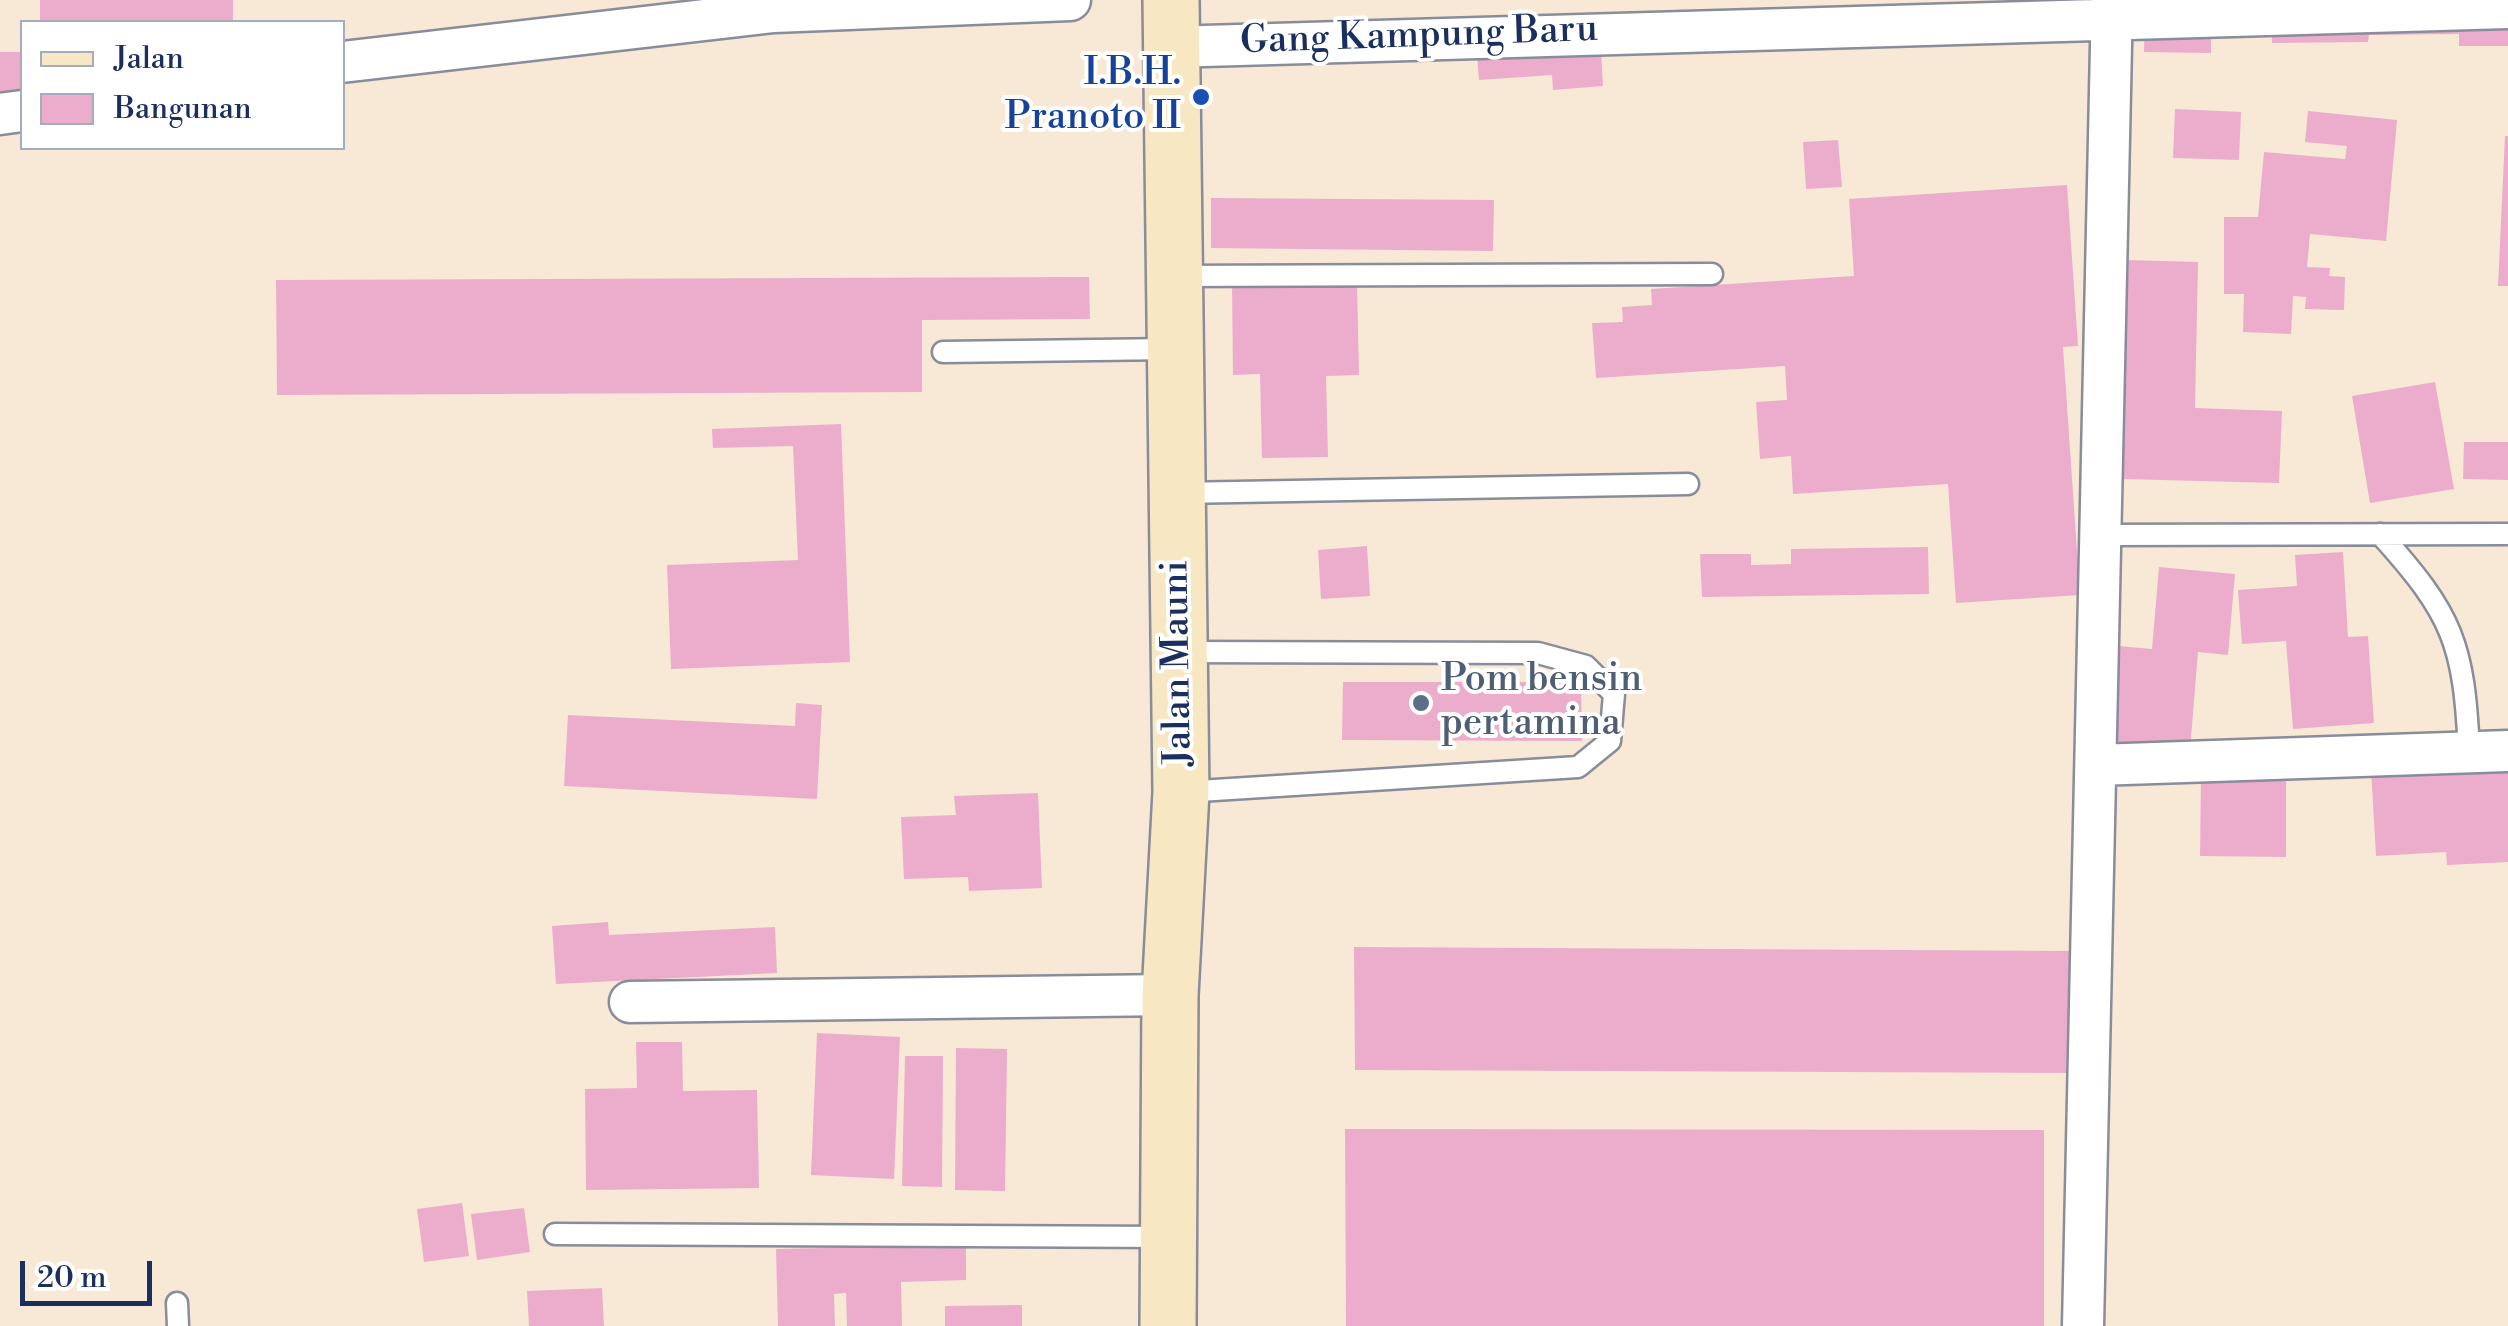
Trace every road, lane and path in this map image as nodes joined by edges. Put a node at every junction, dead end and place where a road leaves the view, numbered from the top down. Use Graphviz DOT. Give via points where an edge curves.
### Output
graph roads {
  1 [pos="1070,0"];
  2 [pos="2112,8"];
  3 [pos="2508,8"];
  4 [pos="1170,24"];
  5 [pos="345,62"];
  6 [pos="1712,274"];
  7 [pos="1173,276"];
  8 [pos="1174,349"];
  9 [pos="943,352"];
  10 [pos="1688,484"];
  11 [pos="1177,493"];
  12 [pos="2380,534"];
  13 [pos="2508,534"];
  14 [pos="2101,535"];
  15 [pos="1180,652"];
  16 [pos="2489,752"];
  17 [pos="2096,765"];
  18 [pos="1181,792"];
  19 [pos="1170,995"];
  20 [pos="630,1002"];
  21 [pos="554,1234"];
  22 [pos="1168,1238"];
  23 [pos="177,1303"];
  24 [pos="178,1326"];
  25 [pos="1168,1326"];
  26 [pos="2083,1326"];
  1 -- 5 [label="street" via="774,12"];
  2 -- 3 [label="street, Gang Kampung Baru"];
  2 -- 4 [label="street, Gang Kampung Baru"];
  2 -- 14 [label="street"];
  4 -- 7 [label="main road, Jalan Mauni"];
  6 -- 7 [label="lane"];
  7 -- 8 [label="main road, Jalan Mauni"];
  8 -- 9 [label="lane"];
  8 -- 11 [label="main road, Jalan Mauni"];
  10 -- 11 [label="lane"];
  11 -- 15 [label="main road, Jalan Mauni"];
  12 -- 13 [label="lane"];
  12 -- 14 [label="lane"];
  12 -- 16 [label="lane" via="2428,588 2454,636 2466,696"];
  14 -- 17 [label="street"];
  15 -- 18 [label="main road, Jalan Mauni"];
  15 -- 18 [label="lane" via="1538,652 1586,666 1614,694 1610,741 1578,768"];
  16 -- 17 [label="street"];
  17 -- 26 [label="street"];
  18 -- 19 [label="main road, Jalan Mauni"];
  19 -- 20 [label="street"];
  19 -- 22 [label="main road, Jalan Mauni"];
  21 -- 22 [label="lane"];
  22 -- 25 [label="main road, Jalan Mauni"];
  23 -- 24 [label="lane"];
}
